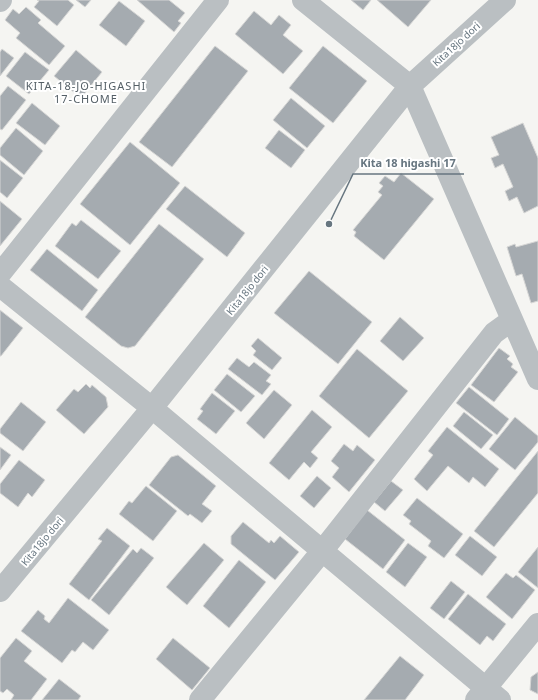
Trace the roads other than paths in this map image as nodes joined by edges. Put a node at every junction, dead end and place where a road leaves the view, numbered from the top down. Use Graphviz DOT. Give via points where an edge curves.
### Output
graph roads {
  1 [pos="218,0"];
  2 [pos="303,0"];
  3 [pos="505,0"];
  4 [pos="410,86"];
  5 [pos="0,274"];
  6 [pos="0,286"];
  7 [pos="512,320"];
  8 [pos="538,379"];
  9 [pos="152,408"];
  10 [pos="323,550"];
  11 [pos="0,591"];
  12 [pos="538,624"];
  13 [pos="487,696"];
  14 [pos="200,700"];
  1 -- 5 [label="street"];
  2 -- 4 [label="street"];
  3 -- 4 [label="street, Kita18jo dori"];
  4 -- 7 [label="street"];
  4 -- 9 [label="street, Kita18jo dori"];
  6 -- 9 [label="street"];
  7 -- 8 [label="street"];
  7 -- 10 [label="street" via="494,333"];
  9 -- 10 [label="street"];
  9 -- 11 [label="street, Kita18jo dori"];
  10 -- 13 [label="street"];
  10 -- 14 [label="street"];
  12 -- 13 [label="street"];
}
